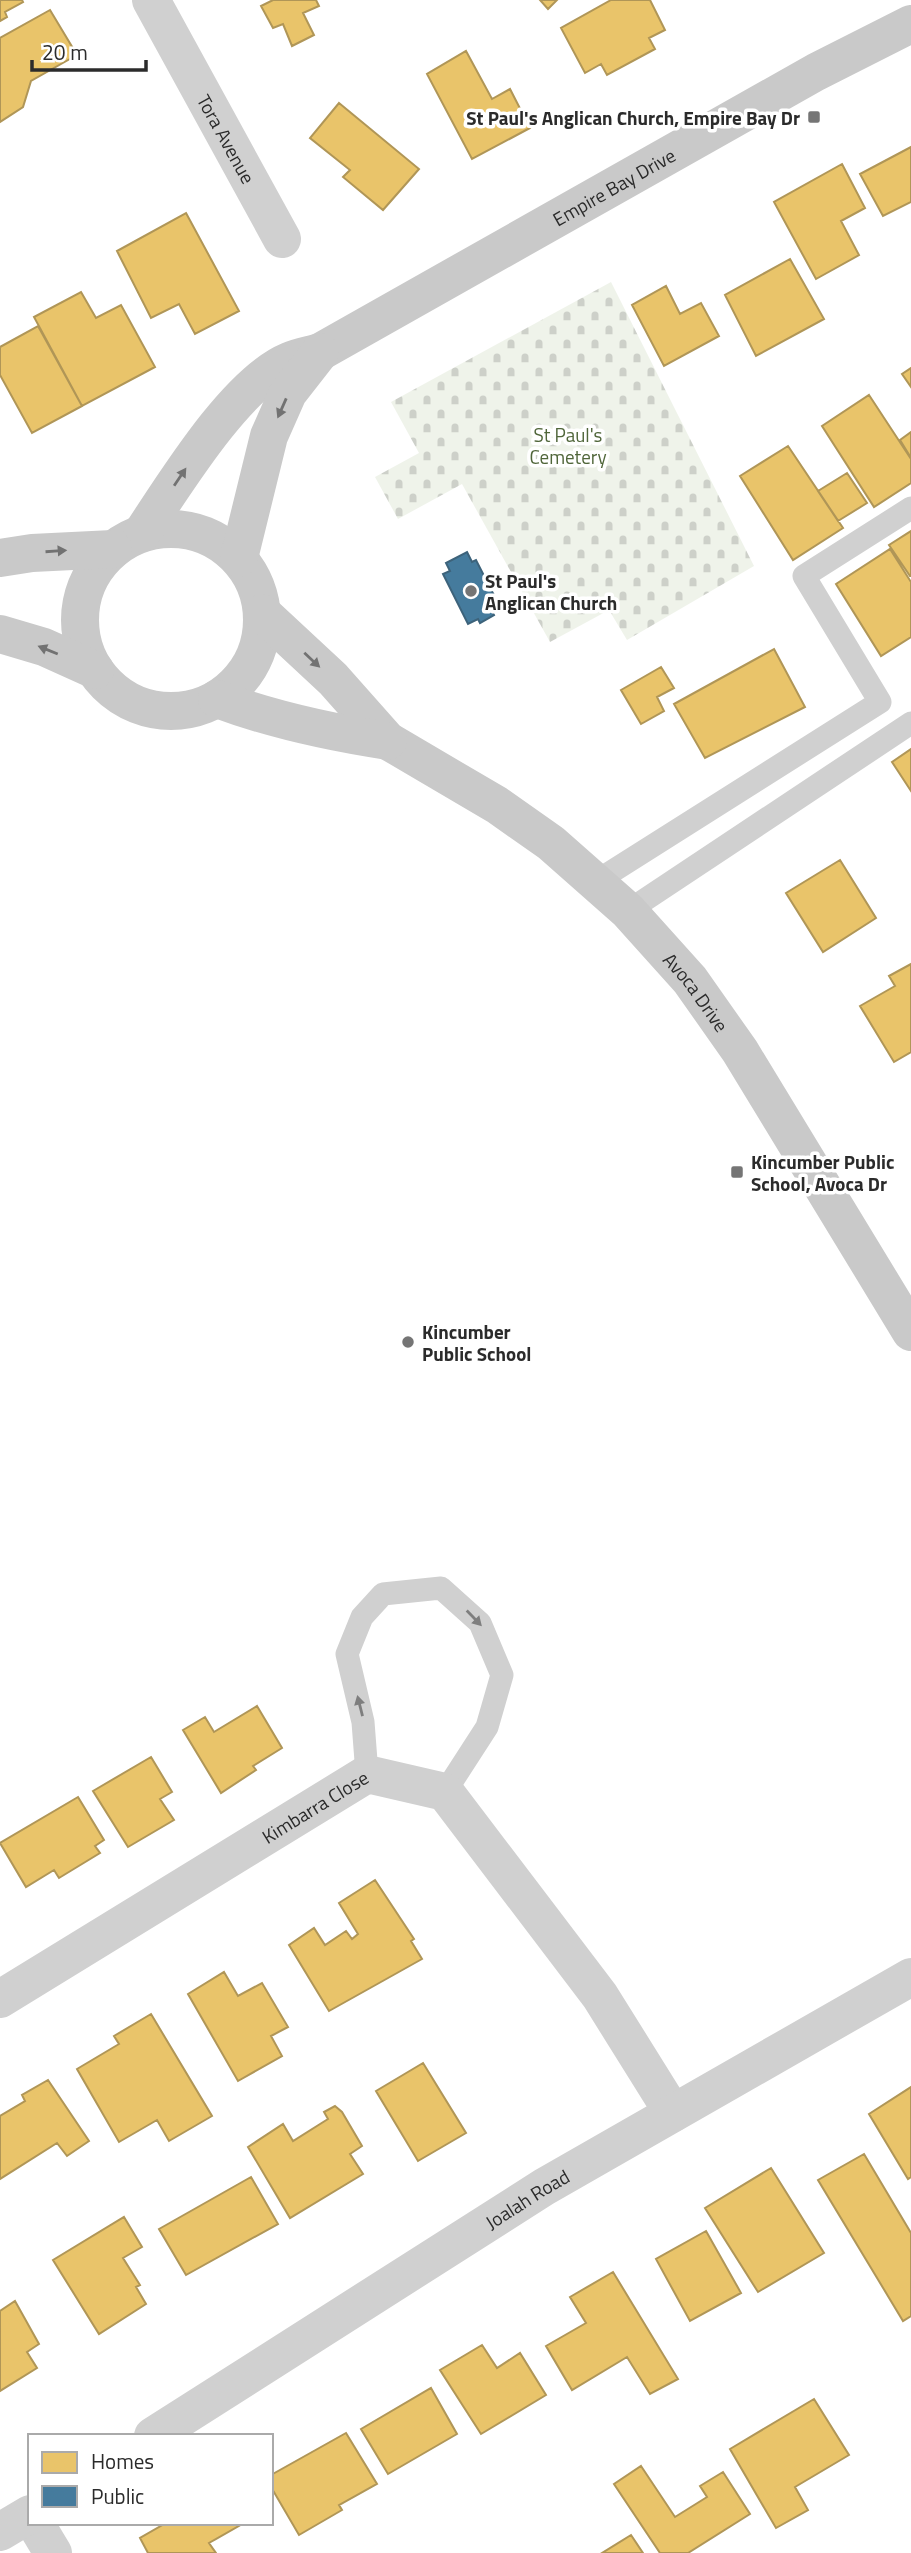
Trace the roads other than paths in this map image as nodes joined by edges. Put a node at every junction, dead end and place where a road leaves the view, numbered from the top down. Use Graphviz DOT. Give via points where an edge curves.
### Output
graph roads {
  1 [pos="151,0"];
  2 [pos="904,28"];
  3 [pos="282,239"];
  4 [pos="320,352"];
  5 [pos="911,508"];
  6 [pos="127,541"];
  7 [pos="0,558"];
  8 [pos="239,558"];
  9 [pos="262,613"];
  10 [pos="0,634"];
  11 [pos="95,670"];
  12 [pos="217,699"];
  13 [pos="911,723"];
  14 [pos="388,741"];
  15 [pos="597,881"];
  16 [pos="628,911"];
  17 [pos="911,1332"];
  18 [pos="367,1774"];
  19 [pos="444,1792"];
  20 [pos="911,1977"];
  21 [pos="0,1999"];
  22 [pos="673,2113"];
  23 [pos="156,2434"];
  24 [pos="28,2516"];
  25 [pos="36,2525"];
  26 [pos="0,2532"];
  27 [pos="53,2553"];
  1 -- 3 [label="street, Tora Avenue"];
  2 -- 4 [label="main road, Empire Bay Drive" via="816,72"];
  6 -- 4 [label="main road, Empire Bay Drive, one-way" via="221,419 264,378 288,362"];
  4 -- 8 [label="main road, Empire Bay Drive, one-way" via="288,393 269,436"];
  5 -- 15 [label="lane" via="804,576 880,702"];
  7 -- 6 [label="main road, one-way"];
  6 -- 8 [label="main road" via="167,528 194,531"];
  6 -- 11 [label="main road" via="95,569 82,606 83,646"];
  8 -- 9 [label="main road" via="254,584"];
  9 -- 12 [label="main road" via="252,663"];
  9 -- 14 [label="main road, Avoca Drive, one-way" via="333,679"];
  11 -- 10 [label="main road, one-way"];
  11 -- 12 [label="main road" via="113,691 151,708 192,709"];
  12 -- 14 [label="main road, Avoca Drive" via="261,716"];
  13 -- 16 [label="lane"];
  14 -- 15 [label="main road, Avoca Drive" via="497,805"];
  15 -- 16 [label="main road, Avoca Drive"];
  16 -- 17 [label="main road, Avoca Drive" via="690,980 740,1051"];
  18 -- 19 [label="street, Kimbarra Close"];
  18 -- 19 [label="lane, one-way" via="363,1722 347,1654 362,1617 383,1594 441,1588 480,1623 502,1675 486,1727"];
  18 -- 21 [label="street, Kimbarra Close"];
  19 -- 22 [label="street" via="600,1996"];
  20 -- 22 [label="street, Joalah Road"];
  22 -- 23 [label="street, Joalah Road" via="544,2187"];
  24 -- 26 [label="street"];
  25 -- 27 [label="street"];
}
